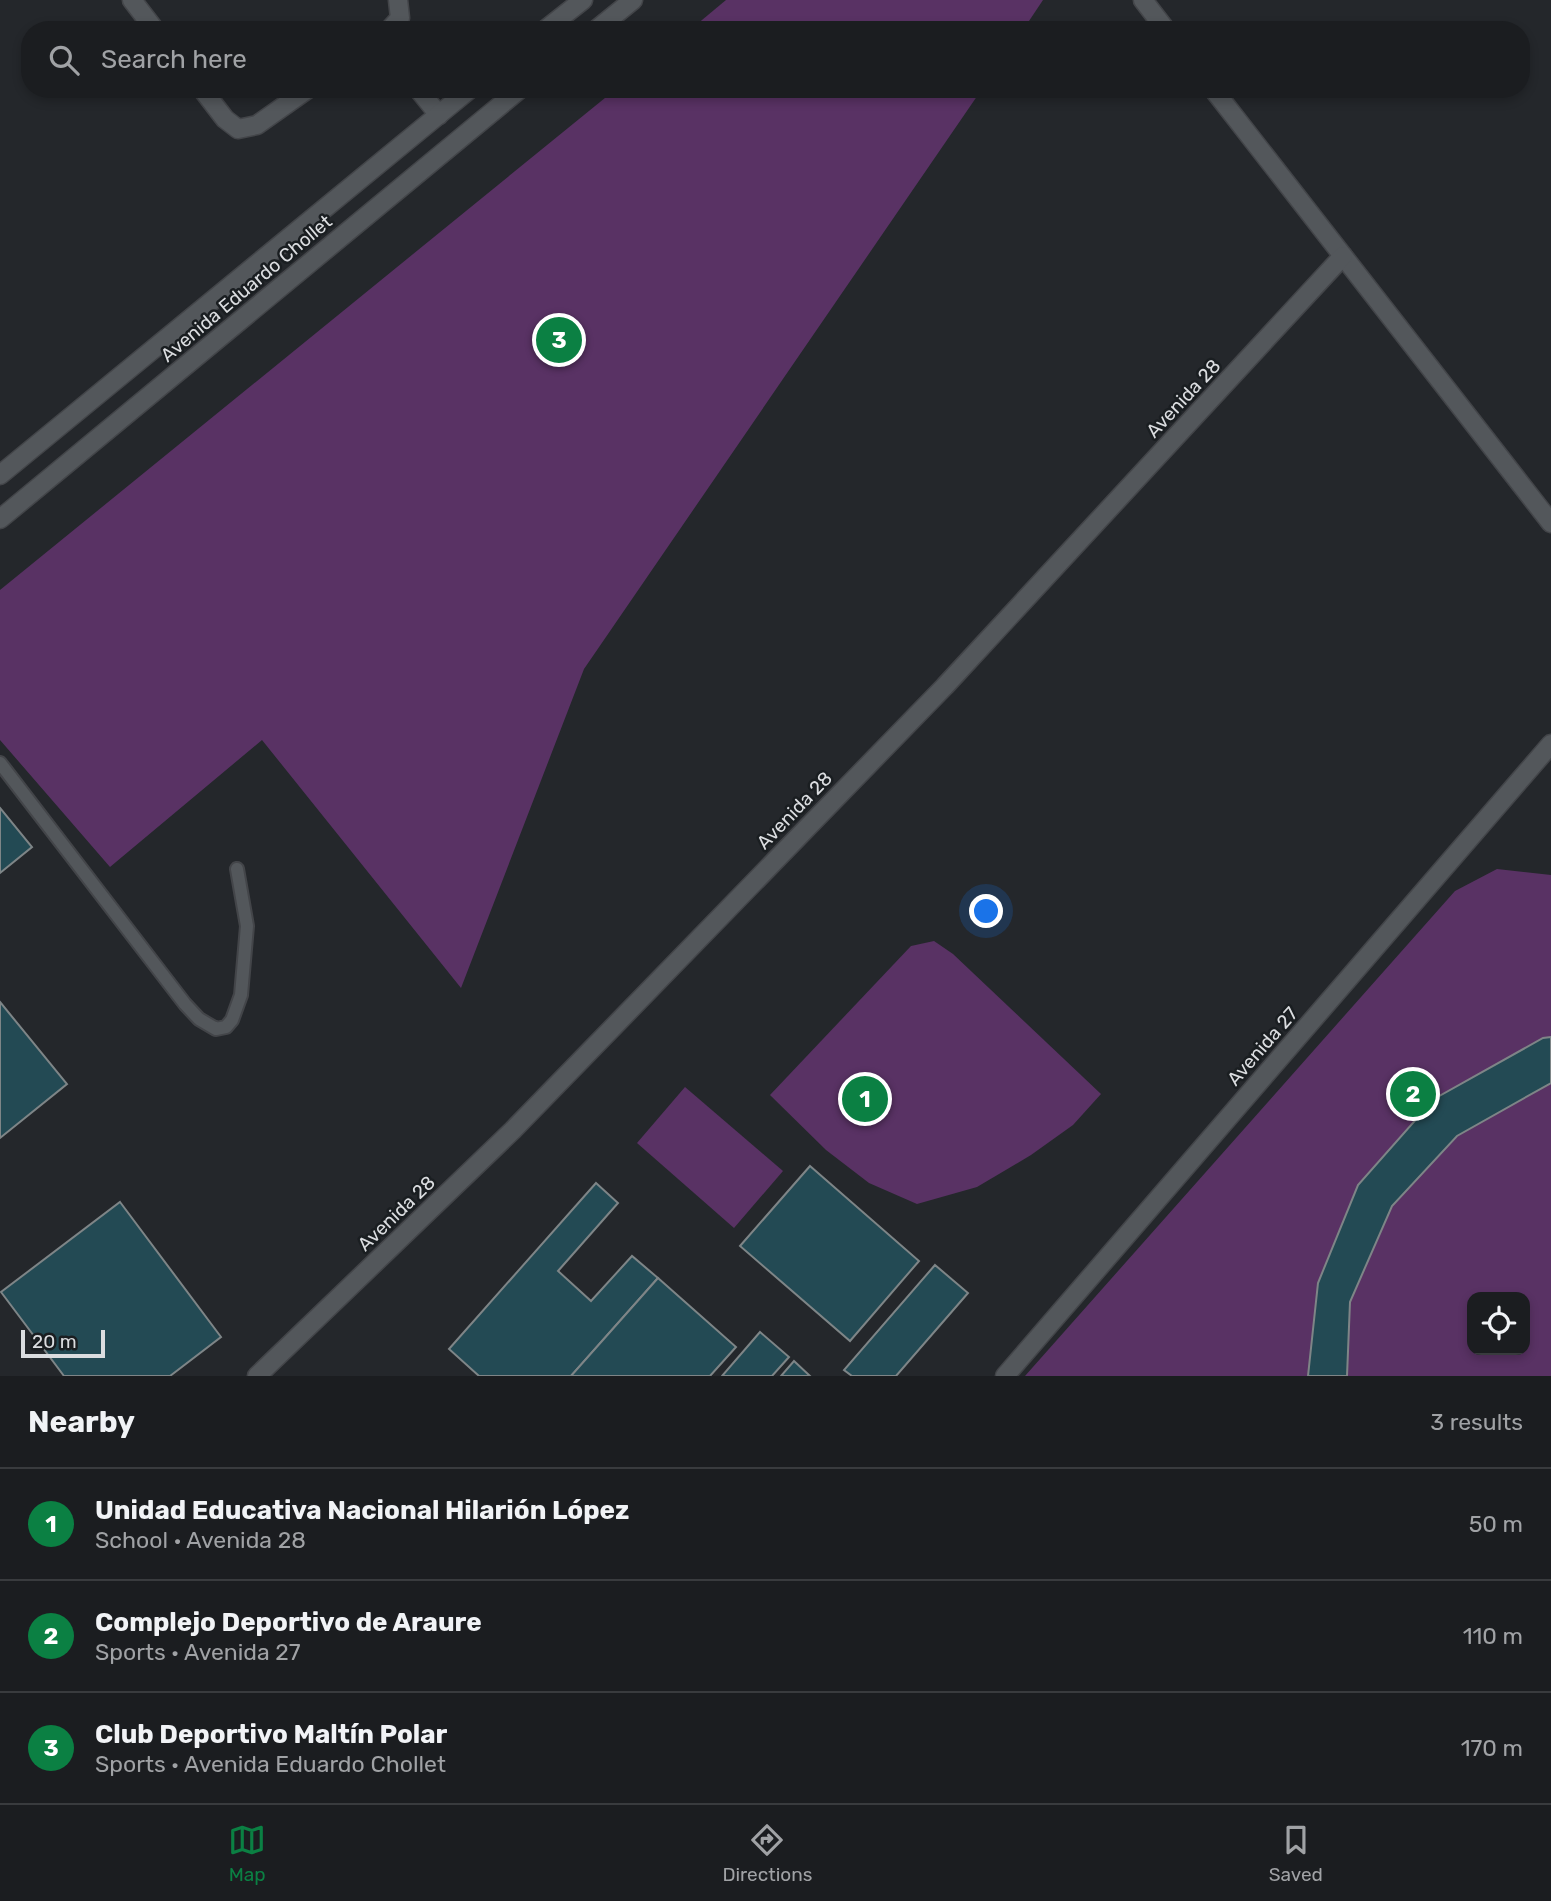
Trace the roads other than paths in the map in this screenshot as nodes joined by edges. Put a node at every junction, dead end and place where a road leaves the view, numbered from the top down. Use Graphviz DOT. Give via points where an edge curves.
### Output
graph roads {
  1 [pos="132,0"];
  2 [pos="398,0"];
  3 [pos="583,0"];
  4 [pos="633,0"];
  5 [pos="1143,0"];
  6 [pos="148,21"];
  7 [pos="397,21"];
  8 [pos="556,21"];
  9 [pos="607,21"];
  10 [pos="1159,21"];
  11 [pos="209,98"];
  12 [pos="295,98"];
  13 [pos="425,98"];
  14 [pos="459,98"];
  15 [pos="509,98"];
  16 [pos="1220,98"];
  17 [pos="439,115"];
  18 [pos="1343,256"];
  19 [pos="0,475"];
  20 [pos="0,519"];
  21 [pos="1551,523"];
  22 [pos="1551,744"];
  23 [pos="0,763"];
  24 [pos="237,869"];
  25 [pos="1012,1373"];
  26 [pos="257,1376"];
  1 -- 6 [label="street"];
  2 -- 7 [label="street"];
  3 -- 8 [label="street"];
  4 -- 9 [label="street"];
  5 -- 10 [label="street"];
  11 -- 12 [label="street" via="238,129 257,125"];
  13 -- 17 [label="street"];
  14 -- 17 [label="street, Avenida Eduardo Chollet"];
  15 -- 20 [label="street, Avenida Eduardo Chollet"];
  16 -- 18 [label="street"];
  17 -- 19 [label="street, Avenida Eduardo Chollet"];
  18 -- 21 [label="street"];
  18 -- 26 [label="street, Avenida 28" via="936,696 513,1129"];
  22 -- 25 [label="street, Avenida 27"];
  23 -- 24 [label="lane" via="185,1004 216,1029 232,1020 241,995 247,926"];
}
